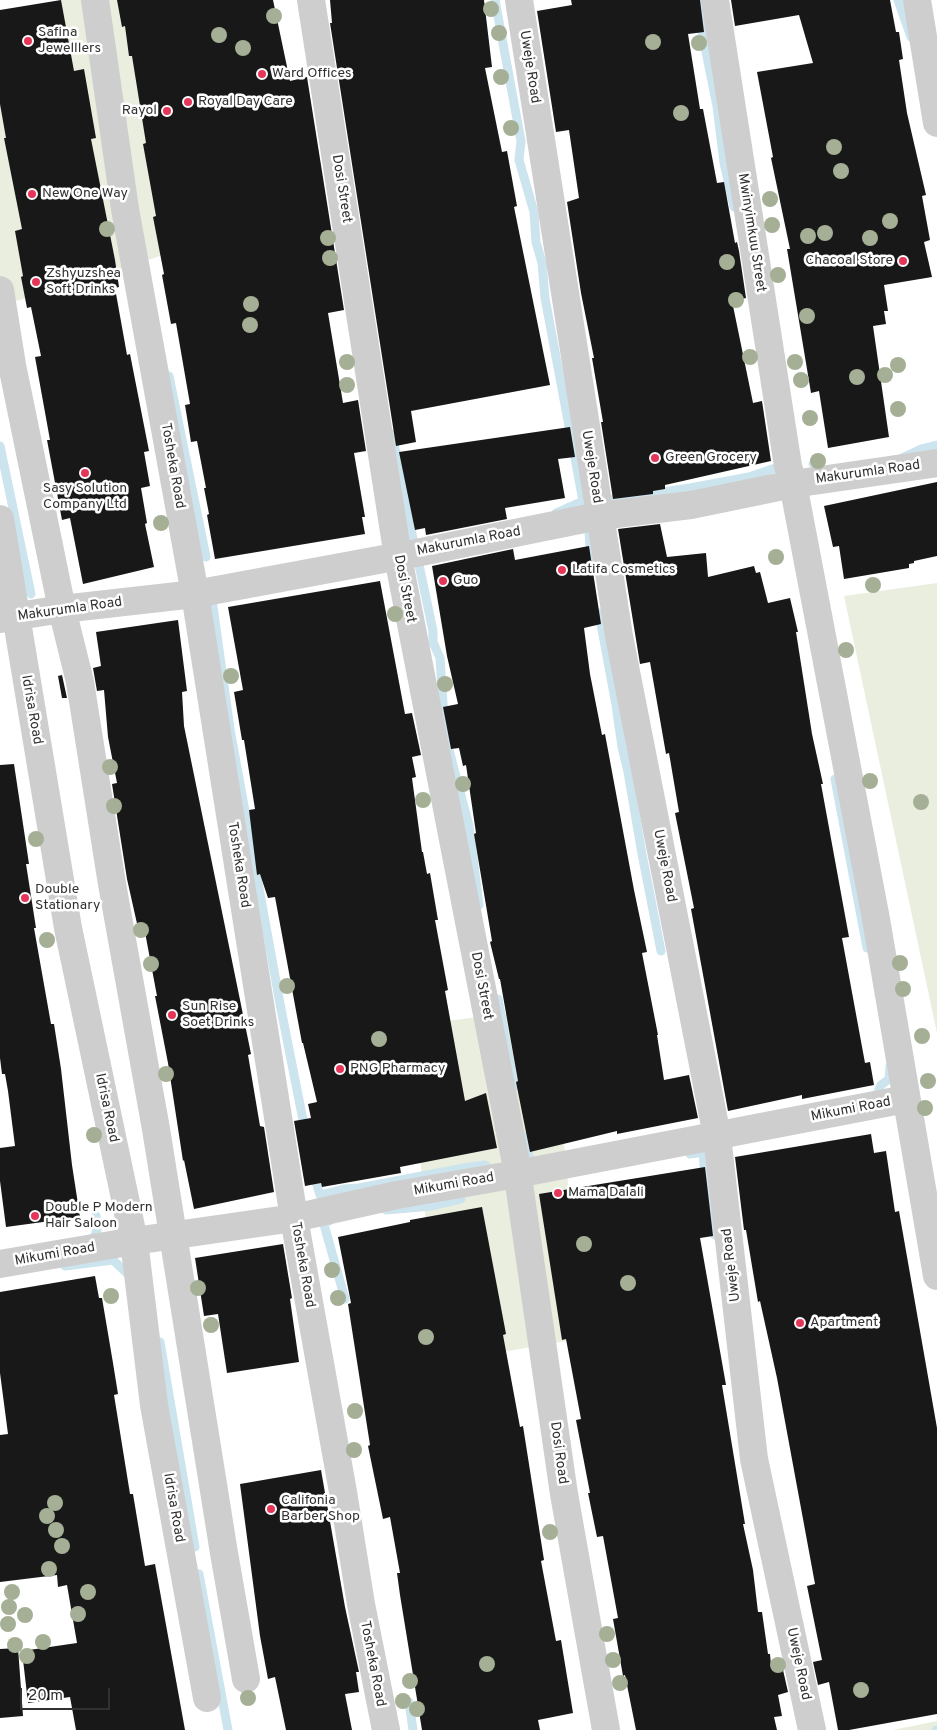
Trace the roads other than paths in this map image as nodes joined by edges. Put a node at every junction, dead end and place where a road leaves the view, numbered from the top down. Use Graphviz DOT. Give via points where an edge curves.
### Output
graph roads {
  1 [pos="95,0"];
  2 [pos="311,0"];
  3 [pos="519,0"];
  4 [pos="715,0"];
  5 [pos="917,0"];
  6 [pos="937,123"];
  7 [pos="0,290"];
  8 [pos="937,463"];
  9 [pos="791,475"];
  10 [pos="599,516"];
  11 [pos="0,519"];
  12 [pos="398,557"];
  13 [pos="195,594"];
  14 [pos="62,609"];
  15 [pos="8,618"];
  16 [pos="906,1099"];
  17 [pos="716,1136"];
  18 [pos="517,1174"];
  19 [pos="294,1218"];
  20 [pos="172,1236"];
  21 [pos="134,1241"];
  22 [pos="0,1264"];
  23 [pos="937,1276"];
  24 [pos="224,1553"];
  25 [pos="182,1558"];
  26 [pos="246,1679"];
  27 [pos="207,1698"];
  28 [pos="386,1730"];
  29 [pos="606,1730"];
  30 [pos="812,1730"];
  1 -- 13 [label="street, Tosheka Road" via="125,209"];
  2 -- 12 [label="street, Dosi Street"];
  3 -- 10 [label="street, Uweje Road"];
  4 -- 9 [label="street, Mwinyimkuu Street"];
  5 -- 6 [label="street"];
  7 -- 14 [label="street" via="12,365"];
  8 -- 9 [label="street, Makurumla Road"];
  9 -- 10 [label="street, Makurumla Road" via="691,505"];
  9 -- 16 [label="street, Mwinyimkuu Street" via="876,919"];
  10 -- 12 [label="street, Makurumla Road"];
  10 -- 17 [label="street, Uweje Road" via="636,726"];
  11 -- 15 [label="street, Idrisa Road"];
  12 -- 13 [label="street, Makurumla Road"];
  12 -- 18 [label="street, Dosi Street"];
  13 -- 14 [label="street, Makurumla Road"];
  13 -- 19 [label="street, Tosheka Road"];
  14 -- 15 [label="street, Makurumla Road"];
  14 -- 20 [label="street" via="80,682"];
  15 -- 21 [label="street, Idrisa Road" via="68,928"];
  16 -- 17 [label="street, Mikumi Road"];
  16 -- 23 [label="street, Mwinyimkuu Street"];
  17 -- 18 [label="street, Mikumi Road"];
  17 -- 30 [label="street, Uweje Road" via="754,1459"];
  18 -- 19 [label="street, Mikumi Road" via="397,1195"];
  18 -- 29 [label="street, Dosi Road" via="564,1494"];
  19 -- 20 [label="street, Mikumi Road"];
  19 -- 28 [label="street, Tosheka Road" via="360,1604"];
  20 -- 21 [label="street, Mikumi Road"];
  20 -- 24 [label="street"];
  21 -- 22 [label="street, Mikumi Road"];
  21 -- 25 [label="street, Idrisa Road" via="154,1405"];
  24 -- 25 [label="street"];
  24 -- 26 [label="street"];
  25 -- 27 [label="street, Idrisa Road"];
}
